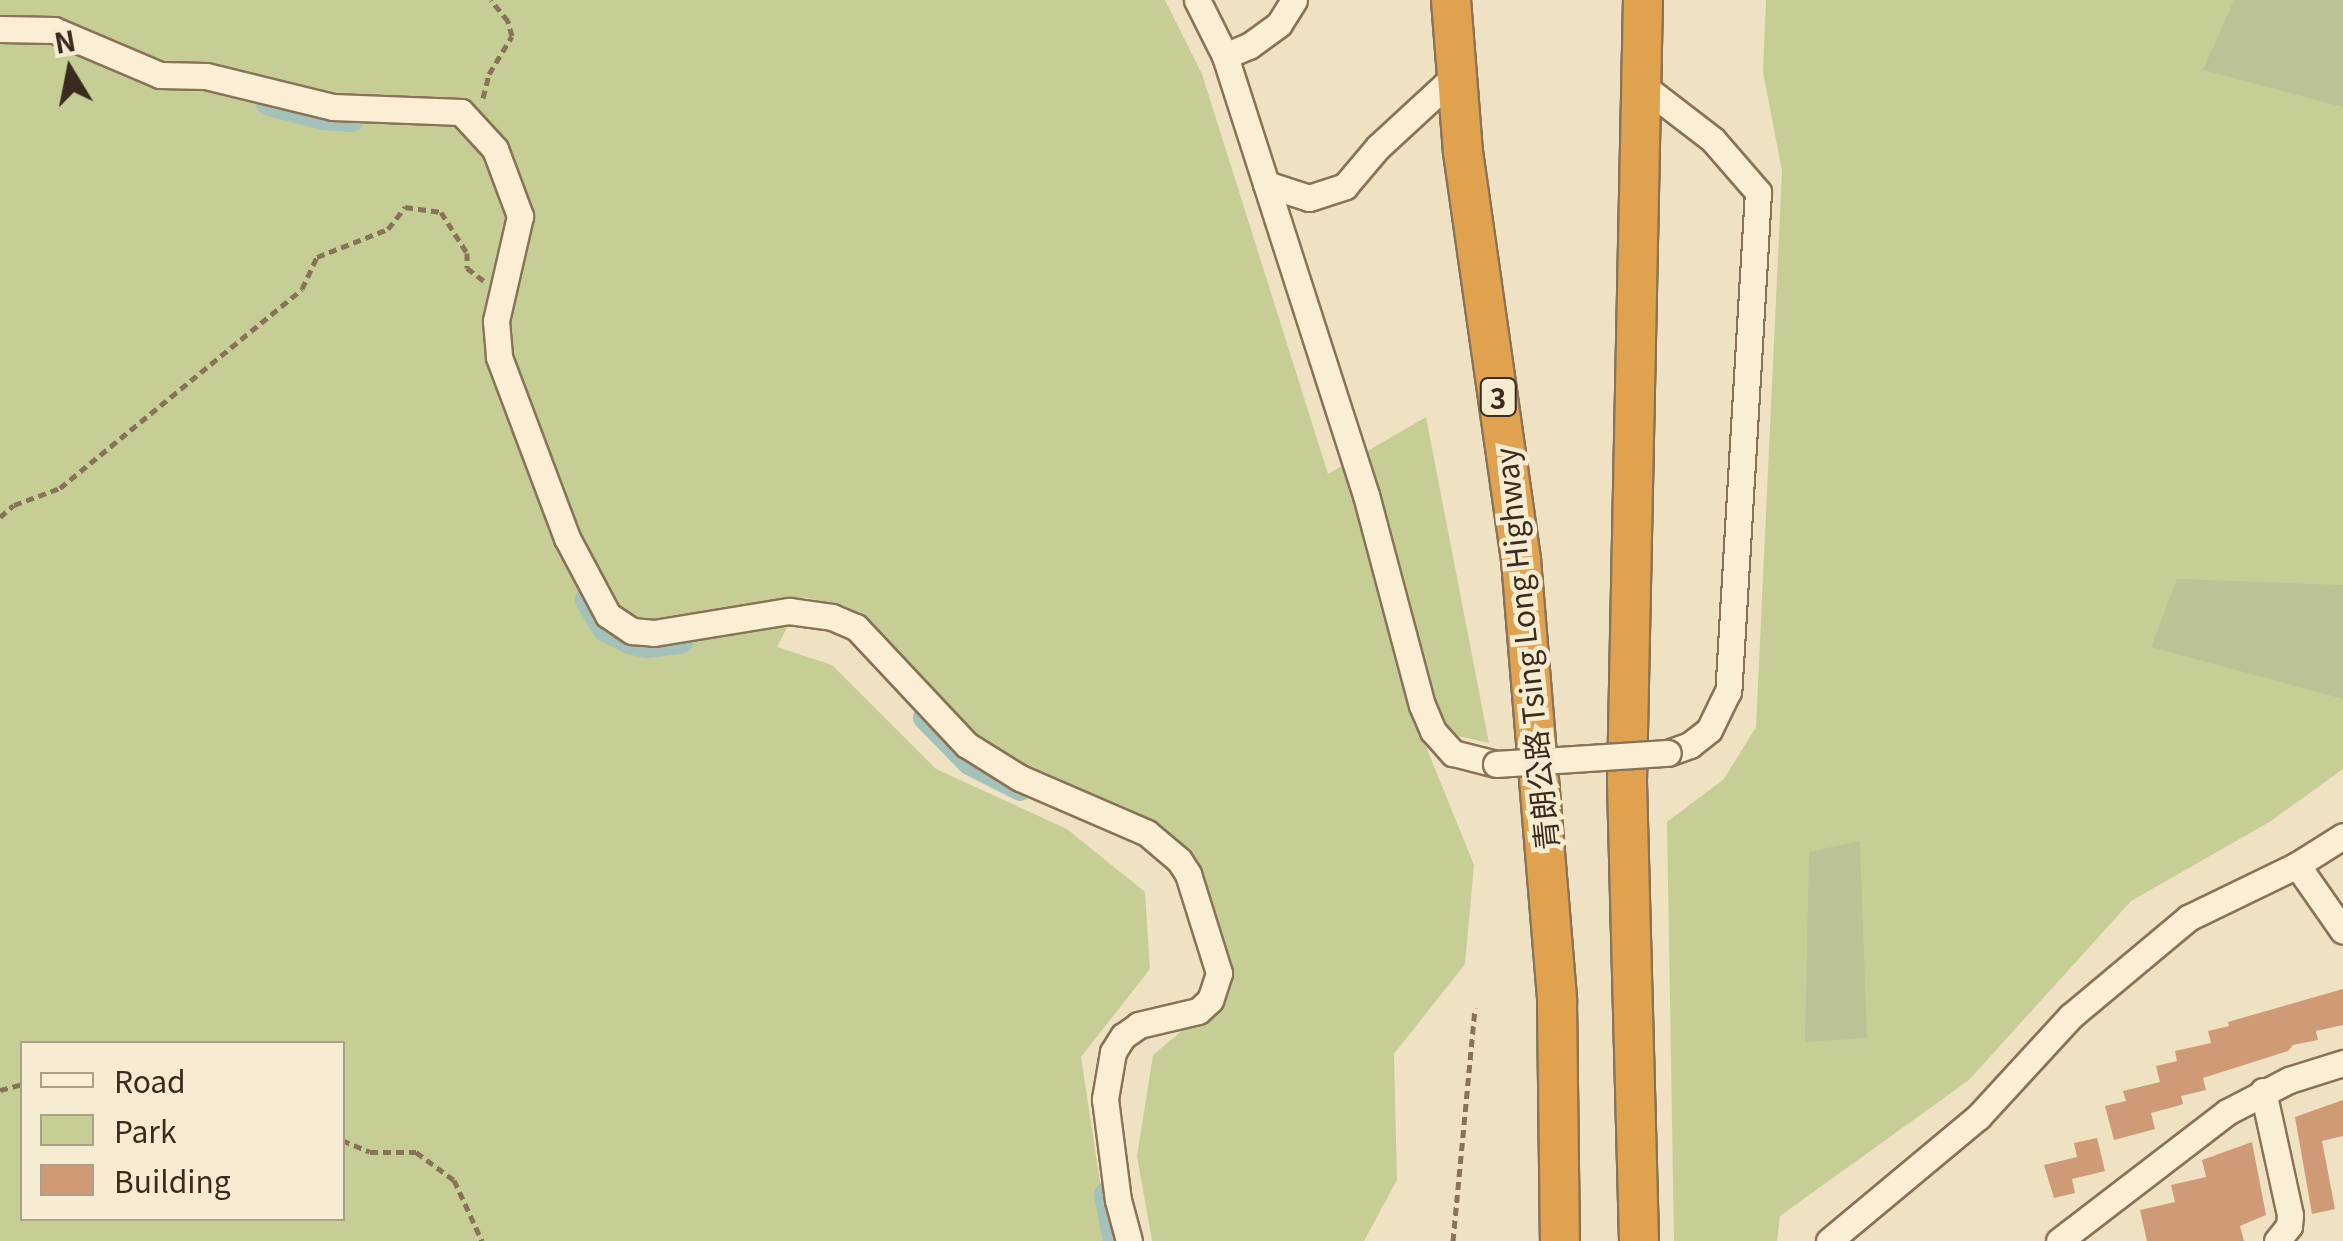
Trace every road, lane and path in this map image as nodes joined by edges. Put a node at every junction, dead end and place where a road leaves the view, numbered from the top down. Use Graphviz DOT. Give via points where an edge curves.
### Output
graph roads {
  1 [pos="491,0"];
  2 [pos="1197,0"];
  3 [pos="1294,0"];
  4 [pos="1451,0"];
  5 [pos="1643,0"];
  6 [pos="0,29"];
  7 [pos="1226,56"];
  8 [pos="1457,74"];
  9 [pos="1643,86"];
  10 [pos="473,124"];
  11 [pos="1266,184"];
  12 [pos="489,279"];
  13 [pos="0,517"];
  14 [pos="2343,836"];
  15 [pos="2296,865"];
  16 [pos="2343,931"];
  17 [pos="1475,1008"];
  18 [pos="2343,1063"];
  19 [pos="2263,1092"];
  20 [pos="345,1141"];
  21 [pos="482,1241"];
  22 [pos="1129,1241"];
  23 [pos="1454,1241"];
  24 [pos="1560,1241"];
  25 [pos="1639,1241"];
  26 [pos="1829,1241"];
  27 [pos="2059,1241"];
  28 [pos="2278,1241"];
  1 -- 10 [label="path" via="512,36 489,74"];
  2 -- 7 [label="street"];
  3 -- 7 [label="street" via="1279,24"];
  4 -- 8 [label="highway, 青朗公路 Tsing Long Highway / 3"];
  5 -- 9 [label="highway"];
  6 -- 10 [label="street" via="54,30 160,76 206,76 332,107 461,112"];
  7 -- 11 [label="street"];
  8 -- 11 [label="street" via="1345,186 1309,198"];
  8 -- 24 [label="highway, 青朗公路 Tsing Long Highway / 3" via="1522,560 1557,1002"];
  9 -- 11 [label="street, bridge" via="1713,140 1758,192 1728,691 1701,738 1668,753 1496,764 1453,752 1428,721 1366,495"];
  9 -- 25 [label="highway" via="1628,782"];
  10 -- 22 [label="street" via="495,149 520,216 496,321 498,358 567,538 608,615 632,631 654,633 789,611 856,627 967,745 1020,778 1148,833 1188,874 1219,973 1210,1000 1198,1011 1123,1036 1105,1098"];
  12 -- 13 [label="path" via="466,268 467,253 441,212 405,207 388,229 317,257 302,288 60,488"];
  14 -- 15 [label="street"];
  15 -- 16 [label="street"];
  15 -- 26 [label="street" via="2188,918 2071,1016 1978,1116"];
  17 -- 23 [label="path"];
  18 -- 19 [label="street"];
  19 -- 27 [label="street"];
  19 -- 28 [label="street" via="2290,1215"];
  20 -- 21 [label="path" via="370,1152 416,1152 454,1180"];
}
